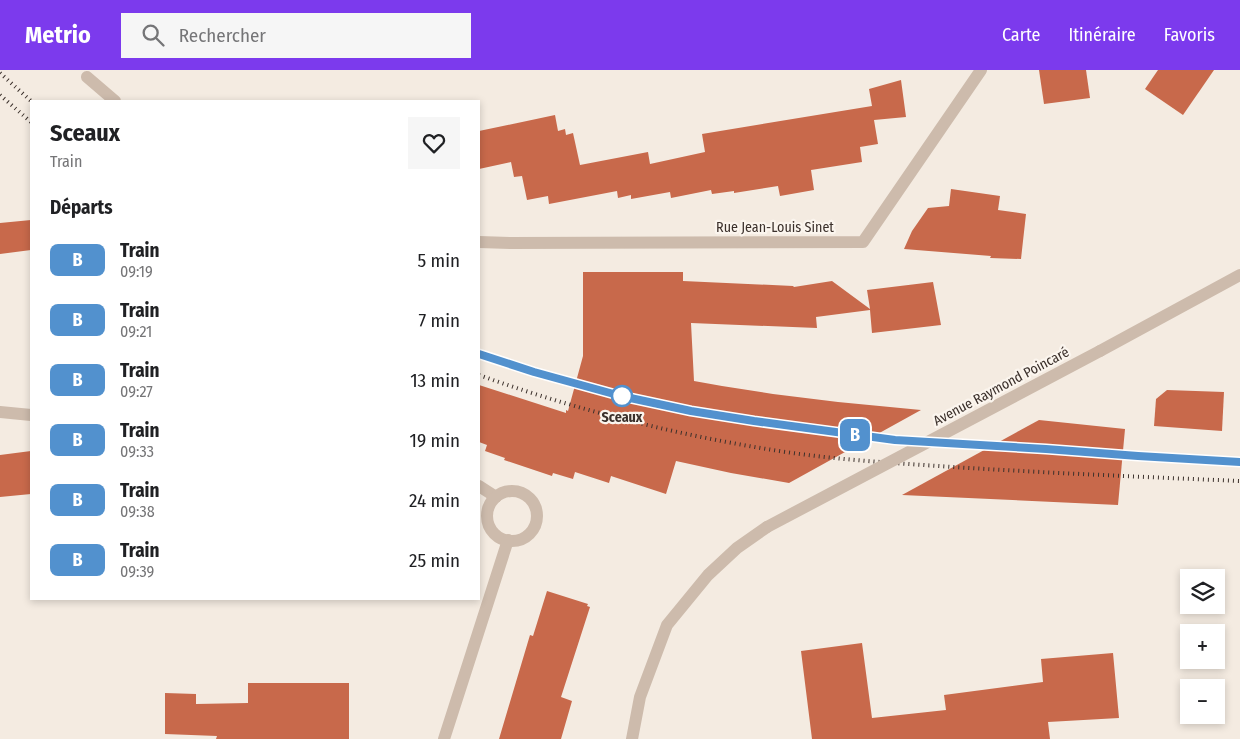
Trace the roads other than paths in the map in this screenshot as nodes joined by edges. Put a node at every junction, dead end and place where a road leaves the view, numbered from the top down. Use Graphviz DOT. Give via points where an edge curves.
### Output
graph roads {
  1 [pos="980,70"];
  2 [pos="87,77"];
  3 [pos="114,100"];
  4 [pos="480,242"];
  5 [pos="1240,275"];
  6 [pos="0,412"];
  7 [pos="30,414"];
  8 [pos="480,487"];
  9 [pos="496,497"];
  10 [pos="508,540"];
  11 [pos="444,739"];
  12 [pos="632,739"];
  1 -- 4 [label="street, Rue Jean-Louis Sinet" via="863,242"];
  2 -- 3 [label="street"];
  5 -- 12 [label="street, Avenue Raymond Poincaré, bridge" via="766,527 737,548 708,575 667,625 640,697"];
  6 -- 7 [label="street"];
  8 -- 9 [label="street"];
  9 -- 10 [label="street" via="487,511 487,522 492,532"];
  9 -- 10 [label="street" via="511,490 522,493 531,499 536,510 537,521 532,531 523,538"];
  10 -- 11 [label="street"];
}
